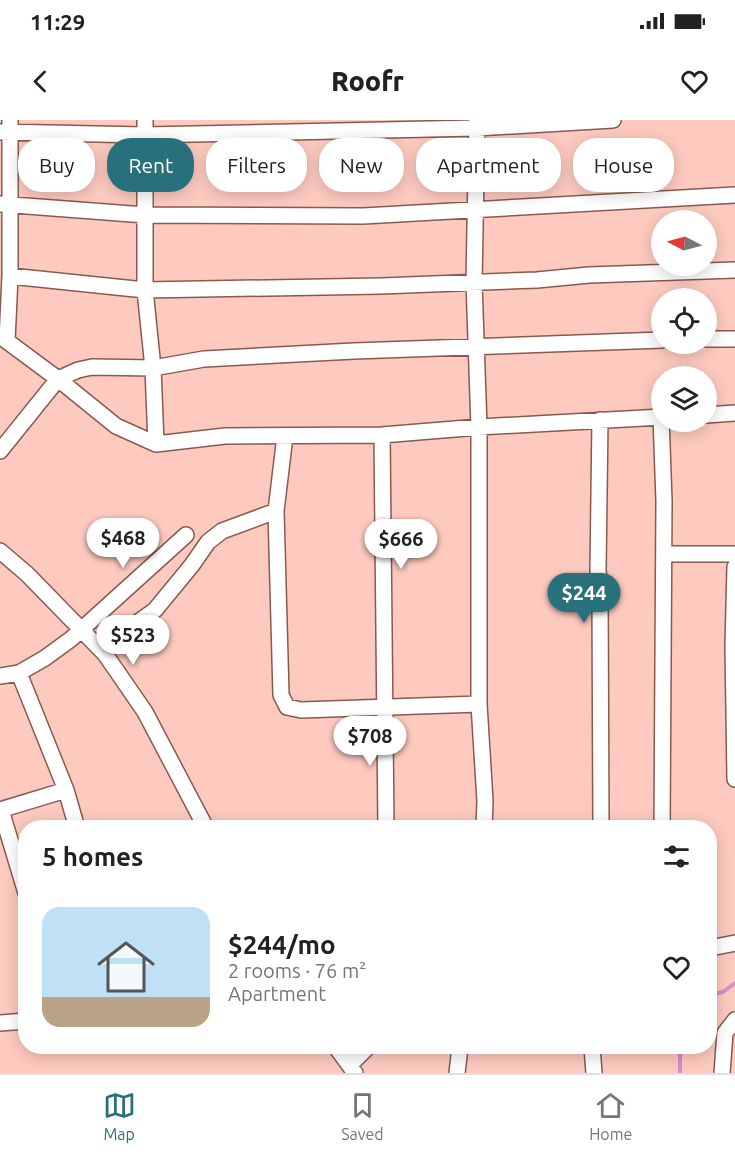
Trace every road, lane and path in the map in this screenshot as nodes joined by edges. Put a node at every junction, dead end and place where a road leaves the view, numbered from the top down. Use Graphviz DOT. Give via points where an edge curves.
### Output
graph roads {
  1 [pos="613,120"];
  2 [pos="477,124"];
  3 [pos="6,128"];
  4 [pos="145,128"];
  5 [pos="735,195"];
  6 [pos="5,205"];
  7 [pos="476,210"];
  8 [pos="145,215"];
  9 [pos="735,270"];
  10 [pos="10,276"];
  11 [pos="474,282"];
  12 [pos="145,290"];
  13 [pos="3,338"];
  14 [pos="717,339"];
  15 [pos="735,339"];
  16 [pos="651,340"];
  17 [pos="477,345"];
  18 [pos="153,368"];
  19 [pos="58,379"];
  20 [pos="735,413"];
  21 [pos="717,414"];
  22 [pos="651,417"];
  23 [pos="600,420"];
  24 [pos="478,427"];
  25 [pos="662,432"];
  26 [pos="382,435"];
  27 [pos="285,436"];
  28 [pos="156,444"];
  29 [pos="0,451"];
  30 [pos="276,511"];
  31 [pos="186,534"];
  32 [pos="0,551"];
  33 [pos="664,554"];
  34 [pos="735,554"];
  35 [pos="735,567"];
  36 [pos="81,628"];
  37 [pos="100,649"];
  38 [pos="19,672"];
  39 [pos="0,676"];
  40 [pos="479,704"];
  41 [pos="386,706"];
  42 [pos="735,779"];
  43 [pos="66,790"];
  44 [pos="1,810"];
  45 [pos="75,820"];
  46 [pos="202,820"];
  47 [pos="386,820"];
  48 [pos="484,820"];
  49 [pos="601,820"];
  50 [pos="662,820"];
  51 [pos="18,865"];
  52 [pos="735,943"];
  53 [pos="717,947"];
  54 [pos="735,1020"];
  55 [pos="18,1022"];
  56 [pos="0,1023"];
  57 [pos="341,1054"];
  58 [pos="363,1054"];
  59 [pos="459,1054"];
  60 [pos="593,1054"];
  61 [pos="353,1069"];
  62 [pos="458,1073"];
  63 [pos="594,1073"];
  64 [pos="722,1073"];
  1 -- 2 [label="street"];
  2 -- 4 [label="street"];
  2 -- 7 [label="street"];
  3 -- 4 [label="street"];
  3 -- 6 [label="street"];
  4 -- 8 [label="street"];
  5 -- 7 [label="street"];
  6 -- 8 [label="street"];
  6 -- 10 [label="street"];
  7 -- 8 [label="street" via="363,216"];
  7 -- 11 [label="street"];
  8 -- 12 [label="street"];
  9 -- 11 [label="street"];
  10 -- 12 [label="street"];
  10 -- 13 [label="street"];
  11 -- 12 [label="street"];
  11 -- 17 [label="street"];
  12 -- 18 [label="street"];
  13 -- 19 [label="street"];
  14 -- 15 [label="street"];
  16 -- 17 [label="street"];
  17 -- 18 [label="street" via="204,358"];
  17 -- 24 [label="street"];
  18 -- 19 [label="street" via="92,367"];
  18 -- 28 [label="street"];
  19 -- 28 [label="street" via="116,426"];
  19 -- 29 [label="street"];
  20 -- 21 [label="street"];
  22 -- 23 [label="street"];
  23 -- 24 [label="street"];
  23 -- 49 [label="street"];
  24 -- 26 [label="street"];
  24 -- 40 [label="street"];
  25 -- 33 [label="street"];
  26 -- 27 [label="street"];
  26 -- 41 [label="street"];
  27 -- 28 [label="street" via="225,436"];
  27 -- 30 [label="street"];
  30 -- 37 [label="street" via="222,531 208,542 155,610"];
  30 -- 41 [label="street" via="281,695 287,707 301,710"];
  31 -- 36 [label="street"];
  32 -- 36 [label="street"];
  33 -- 34 [label="street"];
  33 -- 50 [label="street"];
  35 -- 42 [label="street"];
  36 -- 37 [label="street"];
  36 -- 38 [label="street" via="45,658"];
  37 -- 46 [label="street" via="145,712"];
  38 -- 39 [label="street"];
  38 -- 43 [label="street"];
  40 -- 41 [label="street"];
  40 -- 48 [label="street"];
  41 -- 47 [label="street"];
  43 -- 44 [label="street"];
  43 -- 45 [label="street"];
  44 -- 51 [label="street"];
  52 -- 53 [label="street"];
  54 -- 64 [label="street" via="725,1033"];
  55 -- 56 [label="street"];
  57 -- 61 [label="street"];
  58 -- 61 [label="street"];
  59 -- 62 [label="street"];
  60 -- 63 [label="street"];
}
